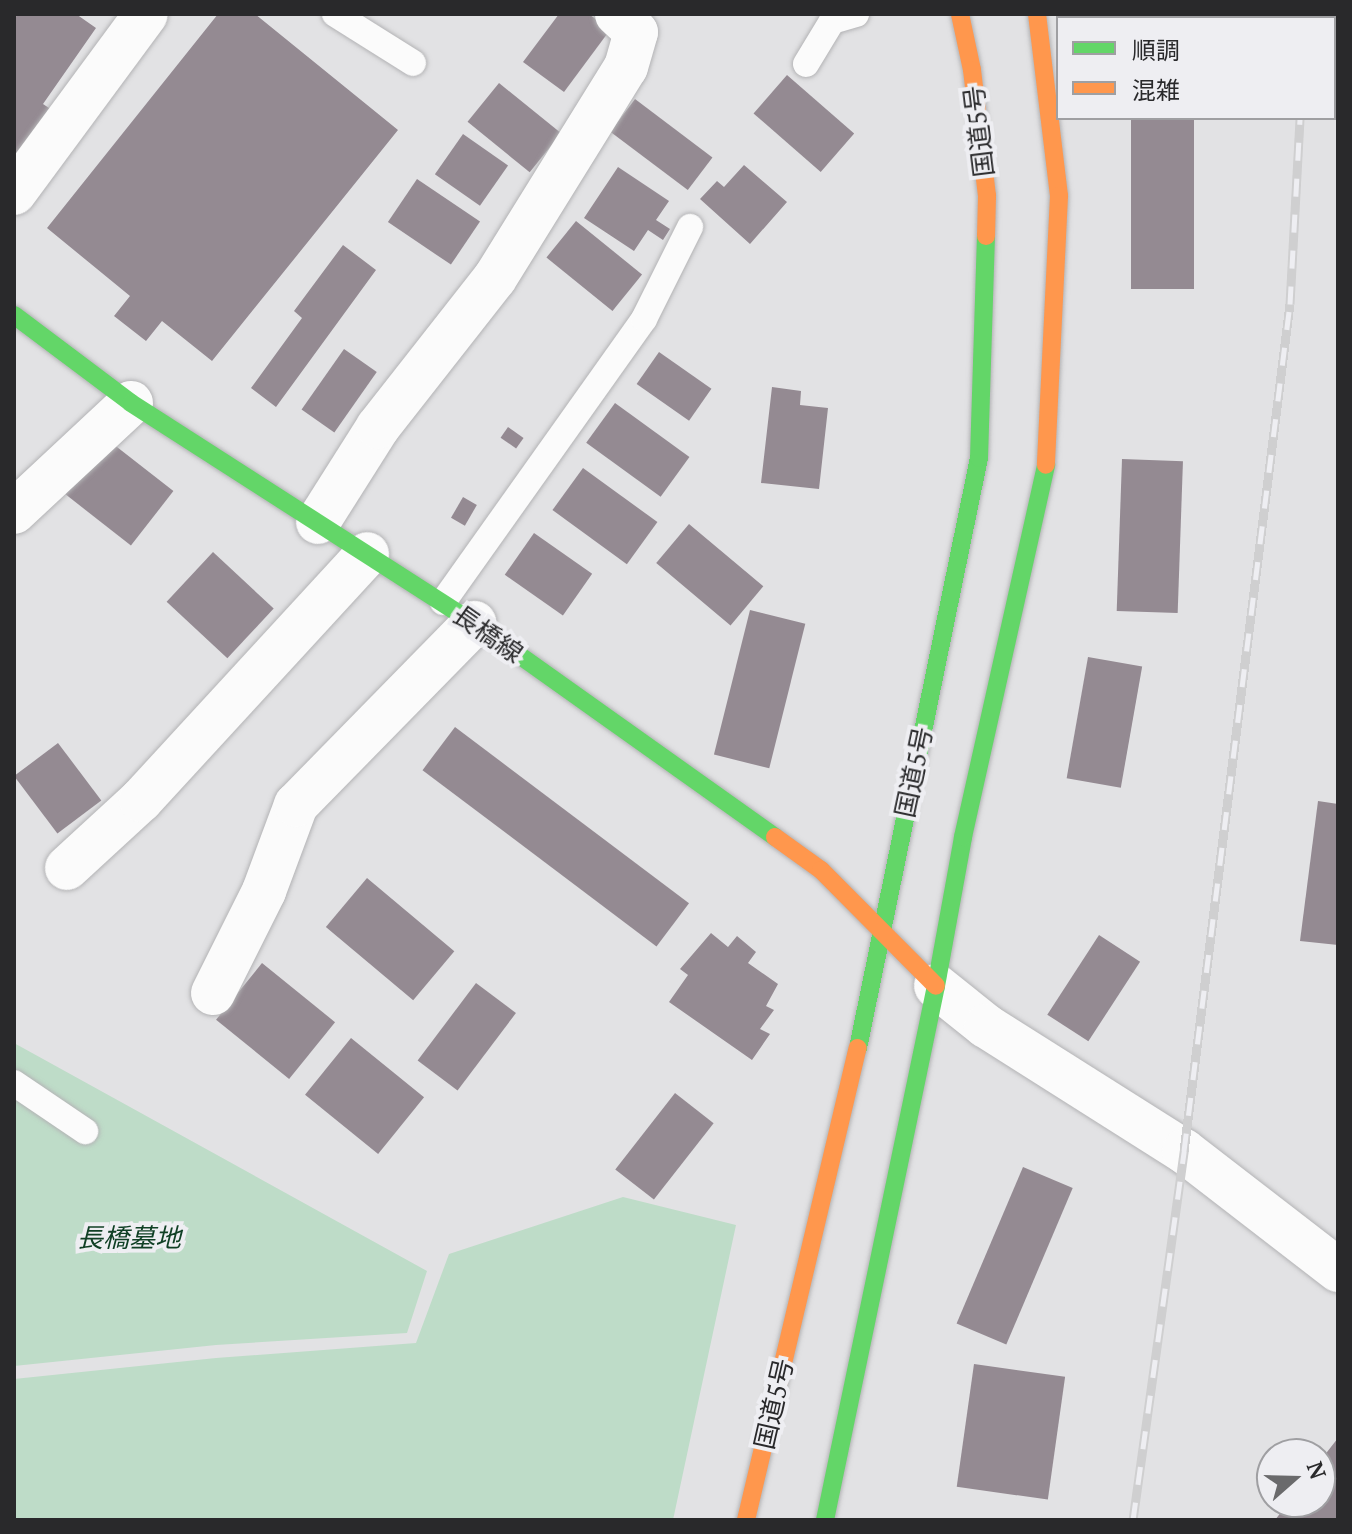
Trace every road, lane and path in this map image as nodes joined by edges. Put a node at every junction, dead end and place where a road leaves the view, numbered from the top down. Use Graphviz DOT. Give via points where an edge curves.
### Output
graph roads {
  1 [pos="146,14"];
  2 [pos="335,14"];
  3 [pos="617,14"];
  4 [pos="856,14"];
  5 [pos="960,14"];
  6 [pos="1037,14"];
  7 [pos="413,63"];
  8 [pos="806,64"];
  9 [pos="14,193"];
  10 [pos="690,227"];
  11 [pos="14,315"];
  12 [pos="131,403"];
  13 [pos="14,512"];
  14 [pos="318,522"];
  15 [pos="367,554"];
  16 [pos="458,613"];
  17 [pos="67,868"];
  18 [pos="883,930"];
  19 [pos="936,986"];
  20 [pos="213,993"];
  21 [pos="14,1083"];
  22 [pos="85,1131"];
  23 [pos="1338,1270"];
  24 [pos="746,1520"];
  25 [pos="825,1520"];
  1 -- 9 [label="street"];
  2 -- 7 [label="lane"];
  3 -- 14 [label="street" via="636,32 626,67 495,278 378,427"];
  4 -- 8 [label="lane" via="832,21"];
  5 -- 18 [label="main road, 国道5号" via="987,196 979,458"];
  6 -- 19 [label="main road" via="1059,196 1046,468 963,837"];
  10 -- 16 [label="lane" via="644,319"];
  11 -- 12 [label="main road, 長橋線"];
  12 -- 13 [label="street"];
  12 -- 14 [label="main road, 長橋線"];
  14 -- 15 [label="main road, 長橋線"];
  15 -- 16 [label="main road, 長橋線"];
  15 -- 17 [label="street" via="141,800"];
  16 -- 18 [label="main road, 長橋線" via="821,870"];
  16 -- 20 [label="street" via="296,805 264,891"];
  18 -- 19 [label="main road, 長橋線"];
  18 -- 24 [label="main road, 国道5号"];
  19 -- 23 [label="street" via="986,1026 1184,1151"];
  19 -- 25 [label="main road"];
  21 -- 22 [label="lane"];
}
